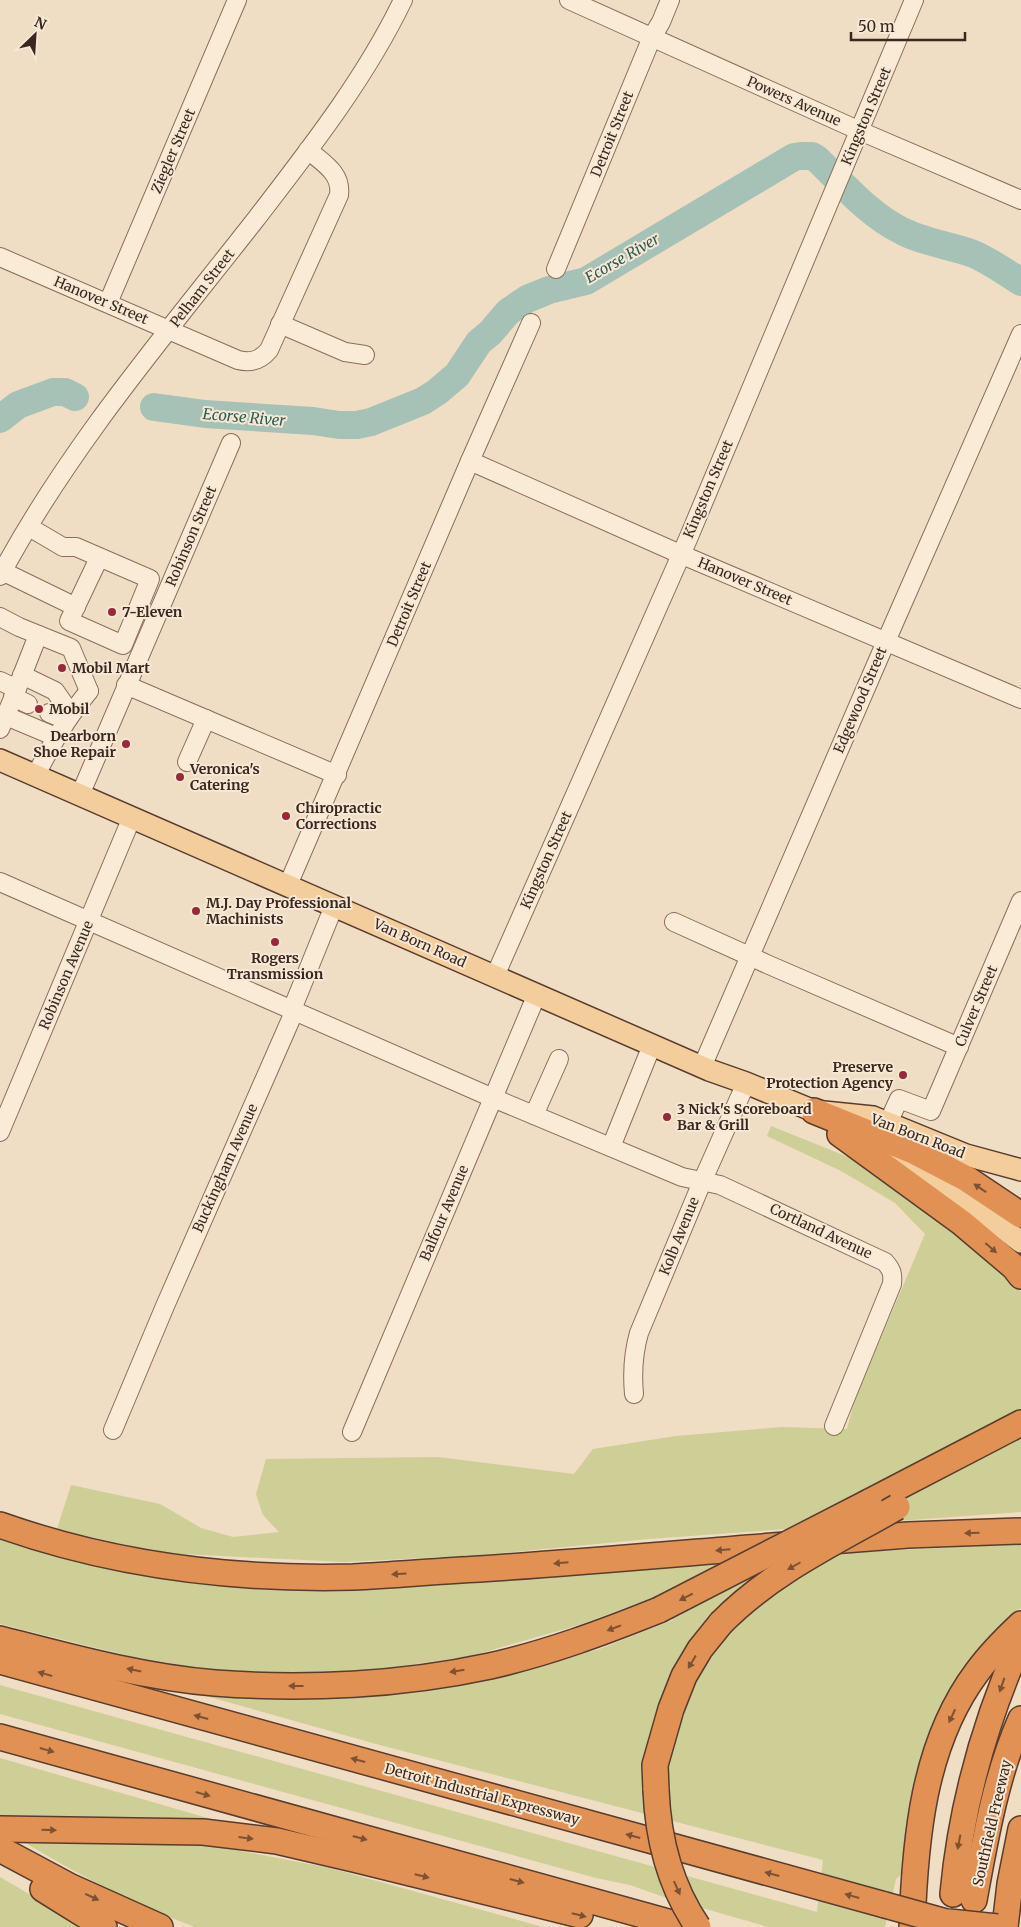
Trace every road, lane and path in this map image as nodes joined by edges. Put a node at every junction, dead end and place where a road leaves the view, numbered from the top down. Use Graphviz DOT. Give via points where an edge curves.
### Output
graph roads {
  1 [pos="237,0"];
  2 [pos="403,0"];
  3 [pos="569,0"];
  4 [pos="670,0"];
  5 [pos="914,0"];
  6 [pos="652,37"];
  7 [pos="860,131"];
  8 [pos="308,150"];
  9 [pos="1021,200"];
  10 [pos="0,256"];
  11 [pos="556,268"];
  12 [pos="108,303"];
  13 [pos="531,323"];
  14 [pos="280,324"];
  15 [pos="170,330"];
  16 [pos="1021,334"];
  17 [pos="365,355"];
  18 [pos="231,443"];
  19 [pos="470,461"];
  20 [pos="29,527"];
  21 [pos="680,554"];
  22 [pos="99,558"];
  23 [pos="1,573"];
  24 [pos="76,607"];
  25 [pos="0,617"];
  26 [pos="38,635"];
  27 [pos="886,641"];
  28 [pos="0,681"];
  29 [pos="126,685"];
  30 [pos="20,691"];
  31 [pos="1021,699"];
  32 [pos="49,713"];
  33 [pos="68,717"];
  34 [pos="206,719"];
  35 [pos="3,723"];
  36 [pos="56,737"];
  37 [pos="0,760"];
  38 [pos="187,762"];
  39 [pos="36,775"];
  40 [pos="337,775"];
  41 [pos="80,795"];
  42 [pos="132,817"];
  43 [pos="0,882"];
  44 [pos="288,885"];
  45 [pos="1021,902"];
  46 [pos="334,906"];
  47 [pos="89,921"];
  48 [pos="674,922"];
  49 [pos="750,956"];
  50 [pos="495,976"];
  51 [pos="537,994"];
  52 [pos="293,1010"];
  53 [pos="652,1045"];
  54 [pos="959,1046"];
  55 [pos="559,1059"];
  56 [pos="702,1067"];
  57 [pos="746,1083"];
  58 [pos="493,1098"];
  59 [pos="814,1112"];
  60 [pos="534,1115"];
  61 [pos="888,1123"];
  62 [pos="0,1132"];
  63 [pos="840,1134"];
  64 [pos="610,1147"];
  65 [pos="1021,1170"];
  66 [pos="702,1182"];
  67 [pos="1021,1215"];
  68 [pos="1021,1241"];
  69 [pos="1021,1276"];
  70 [pos="634,1394"];
  71 [pos="1021,1424"];
  72 [pos="834,1426"];
  73 [pos="113,1430"];
  74 [pos="352,1432"];
  75 [pos="0,1525"];
  76 [pos="1021,1531"];
  77 [pos="1021,1624"];
  78 [pos="0,1639"];
  79 [pos="1009,1643"];
  80 [pos="0,1661"];
  81 [pos="1021,1719"];
  82 [pos="0,1737"];
  83 [pos="1021,1829"];
  84 [pos="1,1843"];
  85 [pos="655,1918"];
  86 [pos="954,1924"];
  87 [pos="104,1927"];
  88 [pos="160,1927"];
  89 [pos="686,1927"];
  90 [pos="698,1927"];
  91 [pos="912,1927"];
  92 [pos="998,1927"];
  93 [pos="1005,1927"];
  1 -- 12 [label="street, Ziegler Street"];
  2 -- 8 [label="street, Pelham Street" via="360,76"];
  3 -- 6 [label="street, Powers Avenue"];
  4 -- 6 [label="street, Detroit Street"];
  5 -- 7 [label="street, Kingston Street"];
  6 -- 7 [label="street, Powers Avenue"];
  6 -- 11 [label="street, Detroit Street"];
  7 -- 9 [label="street, Powers Avenue"];
  7 -- 21 [label="street, Kingston Street"];
  8 -- 14 [label="street" via="336,174 340,189"];
  8 -- 15 [label="street, Pelham Street"];
  10 -- 12 [label="street, Hanover Street"];
  12 -- 15 [label="street, Hanover Street"];
  13 -- 19 [label="street, Detroit Street"];
  14 -- 15 [label="street, Hanover Street" via="269,350 248,362"];
  14 -- 17 [label="street" via="345,352"];
  15 -- 20 [label="street, Pelham Street" via="67,468"];
  16 -- 27 [label="street, Edgewood Street"];
  18 -- 29 [label="street, Robinson Street"];
  19 -- 21 [label="street, Hanover Street"];
  19 -- 40 [label="street, Detroit Street"];
  20 -- 22 [label="street" via="64,547 76,547"];
  20 -- 23 [label="street, Pelham Street"];
  21 -- 27 [label="street, Hanover Street"];
  21 -- 50 [label="street, Kingston Street"];
  22 -- 24 [label="street"];
  22 -- 24 [label="street" via="150,579 123,645 69,621"];
  23 -- 24 [label="street"];
  25 -- 26 [label="street"];
  26 -- 30 [label="street"];
  26 -- 33 [label="street" via="71,648 89,691"];
  27 -- 31 [label="street, Hanover Street"];
  27 -- 49 [label="street, Edgewood Street"];
  28 -- 30 [label="street"];
  29 -- 34 [label="street"];
  29 -- 41 [label="street, Robinson Street"];
  30 -- 33 [label="street" via="56,692"];
  30 -- 35 [label="street"];
  32 -- 33 [label="street"];
  33 -- 36 [label="street"];
  34 -- 38 [label="street"];
  34 -- 40 [label="street"];
  35 -- 36 [label="street"];
  36 -- 39 [label="street"];
  37 -- 39 [label="main road, Van Born Road"];
  39 -- 41 [label="main road, Van Born Road"];
  40 -- 44 [label="street, Detroit Street"];
  41 -- 42 [label="main road, Van Born Road"];
  42 -- 44 [label="main road, Van Born Road"];
  42 -- 47 [label="street, Robinson Avenue"];
  43 -- 47 [label="street"];
  44 -- 46 [label="main road, Van Born Road"];
  45 -- 54 [label="street, Culver Street"];
  46 -- 50 [label="main road, Van Born Road"];
  46 -- 52 [label="street, Buckingham Avenue"];
  47 -- 52 [label="street"];
  47 -- 62 [label="street, Robinson Avenue"];
  48 -- 49 [label="street"];
  49 -- 54 [label="street"];
  49 -- 56 [label="street, Edgewood Street"];
  50 -- 51 [label="main road, Van Born Road"];
  51 -- 53 [label="main road, Van Born Road"];
  51 -- 58 [label="street, Balfour Avenue"];
  52 -- 58 [label="street"];
  52 -- 73 [label="street, Buckingham Avenue"];
  53 -- 56 [label="main road, Van Born Road"];
  53 -- 64 [label="street"];
  54 -- 61 [label="street, Culver Street" via="931,1111 898,1099"];
  55 -- 60 [label="street"];
  56 -- 57 [label="main road, Van Born Road"];
  57 -- 59 [label="main road, Van Born Road"];
  57 -- 66 [label="street, Kolb Avenue"];
  58 -- 60 [label="street"];
  58 -- 74 [label="street, Balfour Avenue"];
  59 -- 61 [label="main road, Van Born Road" via="873,1117"];
  59 -- 63 [label="main road, Van Born Road"];
  67 -- 59 [label="highway, one-way" via="967,1179 912,1151"];
  60 -- 64 [label="street"];
  61 -- 65 [label="main road, Van Born Road" via="966,1154"];
  63 -- 68 [label="main road, Van Born Road" via="930,1180"];
  63 -- 69 [label="highway, one-way" via="962,1223"];
  64 -- 66 [label="street"];
  66 -- 70 [label="street, Kolb Avenue" via="639,1333 632,1369"];
  66 -- 72 [label="street, Cortland Avenue" via="720,1185 885,1262 891,1269 892,1284"];
  71 -- 78 [label="highway, one-way, bridge" via="659,1610 595,1636 489,1666 360,1684 293,1686 214,1682 142,1672"];
  71 -- 90 [label="highway, one-way, bridge" via="987,1451 759,1589 721,1623 700,1649 684,1676 671,1709 655,1765 657,1819 664,1857"];
  76 -- 75 [label="highway, one-way" via="908,1535 402,1574 293,1577 162,1566 33,1537"];
  77 -- 79 [label="highway"];
  79 -- 81 [label="highway, Southfield Freeway, one-way" via="1007,1671 970,1788 957,1852 963,1897"];
  79 -- 91 [label="highway, one-way" via="976,1673 944,1731 919,1828"];
  86 -- 80 [label="highway, Detroit Industrial Expressway, one-way, bridge"];
  82 -- 85 [label="highway, one-way"];
  83 -- 93 [label="highway"];
  84 -- 85 [label="highway, one-way" via="202,1832 277,1841 594,1919"];
  84 -- 87 [label="highway" via="23,1876"];
  84 -- 88 [label="highway, one-way" via="71,1887"];
  85 -- 89 [label="highway"];
  86 -- 92 [label="highway, Detroit Industrial Expressway, bridge"];
}
